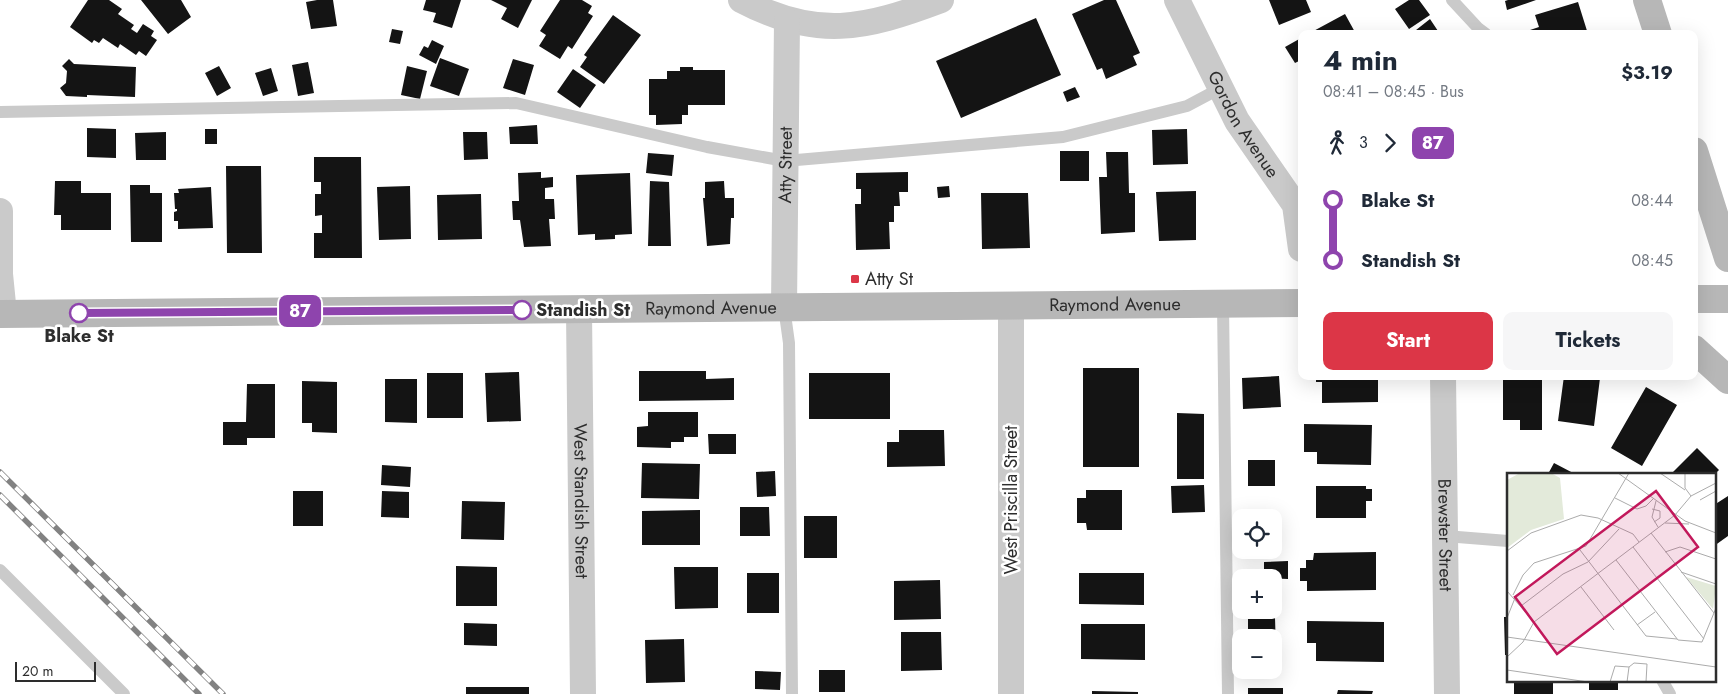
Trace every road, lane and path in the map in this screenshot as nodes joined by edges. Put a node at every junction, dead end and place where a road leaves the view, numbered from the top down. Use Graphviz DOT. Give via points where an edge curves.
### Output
graph roads {
  1 [pos="740,0"];
  2 [pos="941,0"];
  3 [pos="1177,0"];
  4 [pos="1452,0"];
  5 [pos="1648,0"];
  6 [pos="787,21"];
  7 [pos="1481,30"];
  8 [pos="1657,30"];
  9 [pos="1219,88"];
  10 [pos="0,112"];
  11 [pos="785,161"];
  12 [pos="1698,164"];
  13 [pos="0,211"];
  14 [pos="1298,216"];
  15 [pos="1728,258"];
  16 [pos="1698,299"];
  17 [pos="1728,299"];
  18 [pos="1298,303"];
  19 [pos="1223,304"];
  20 [pos="1011,305"];
  21 [pos="784,308"];
  22 [pos="579,310"];
  23 [pos="2,314"];
  24 [pos="1698,353"];
  25 [pos="1443,380"];
  26 [pos="1728,380"];
  27 [pos="1445,536"];
  28 [pos="1507,541"];
  29 [pos="0,570"];
  30 [pos="1663,682"];
  31 [pos="124,694"];
  32 [pos="583,694"];
  33 [pos="792,694"];
  34 [pos="1012,694"];
  35 [pos="1228,694"];
  36 [pos="1446,694"];
  37 [pos="1670,694"];
  1 -- 6 [label="street"];
  2 -- 6 [label="street" via="861,25 828,26"];
  3 -- 9 [label="street, Gordon Avenue"];
  4 -- 7 [label="lane"];
  5 -- 8 [label="street"];
  6 -- 11 [label="street, Atty Street"];
  9 -- 11 [label="lane" via="1188,106 1063,137"];
  9 -- 14 [label="street, Gordon Avenue" via="1237,121 1292,200"];
  10 -- 11 [label="lane" via="516,103 707,148"];
  11 -- 21 [label="street, Atty Street"];
  12 -- 15 [label="street"];
  13 -- 23 [label="street"];
  16 -- 17 [label="street"];
  18 -- 19 [label="street, Raymond Avenue"];
  19 -- 20 [label="street, Raymond Avenue"];
  19 -- 35 [label="lane"];
  20 -- 21 [label="street, Raymond Avenue"];
  20 -- 34 [label="street, West Priscilla Street"];
  21 -- 22 [label="street, Raymond Avenue"];
  21 -- 33 [label="lane" via="789,343"];
  22 -- 23 [label="street, Raymond Avenue"];
  22 -- 32 [label="street, West Standish Street"];
  24 -- 26 [label="street"];
  25 -- 27 [label="street, Brewster Street"];
  27 -- 28 [label="lane"];
  27 -- 36 [label="street, Brewster Street"];
  29 -- 31 [label="lane"];
  30 -- 37 [label="lane"];
}
